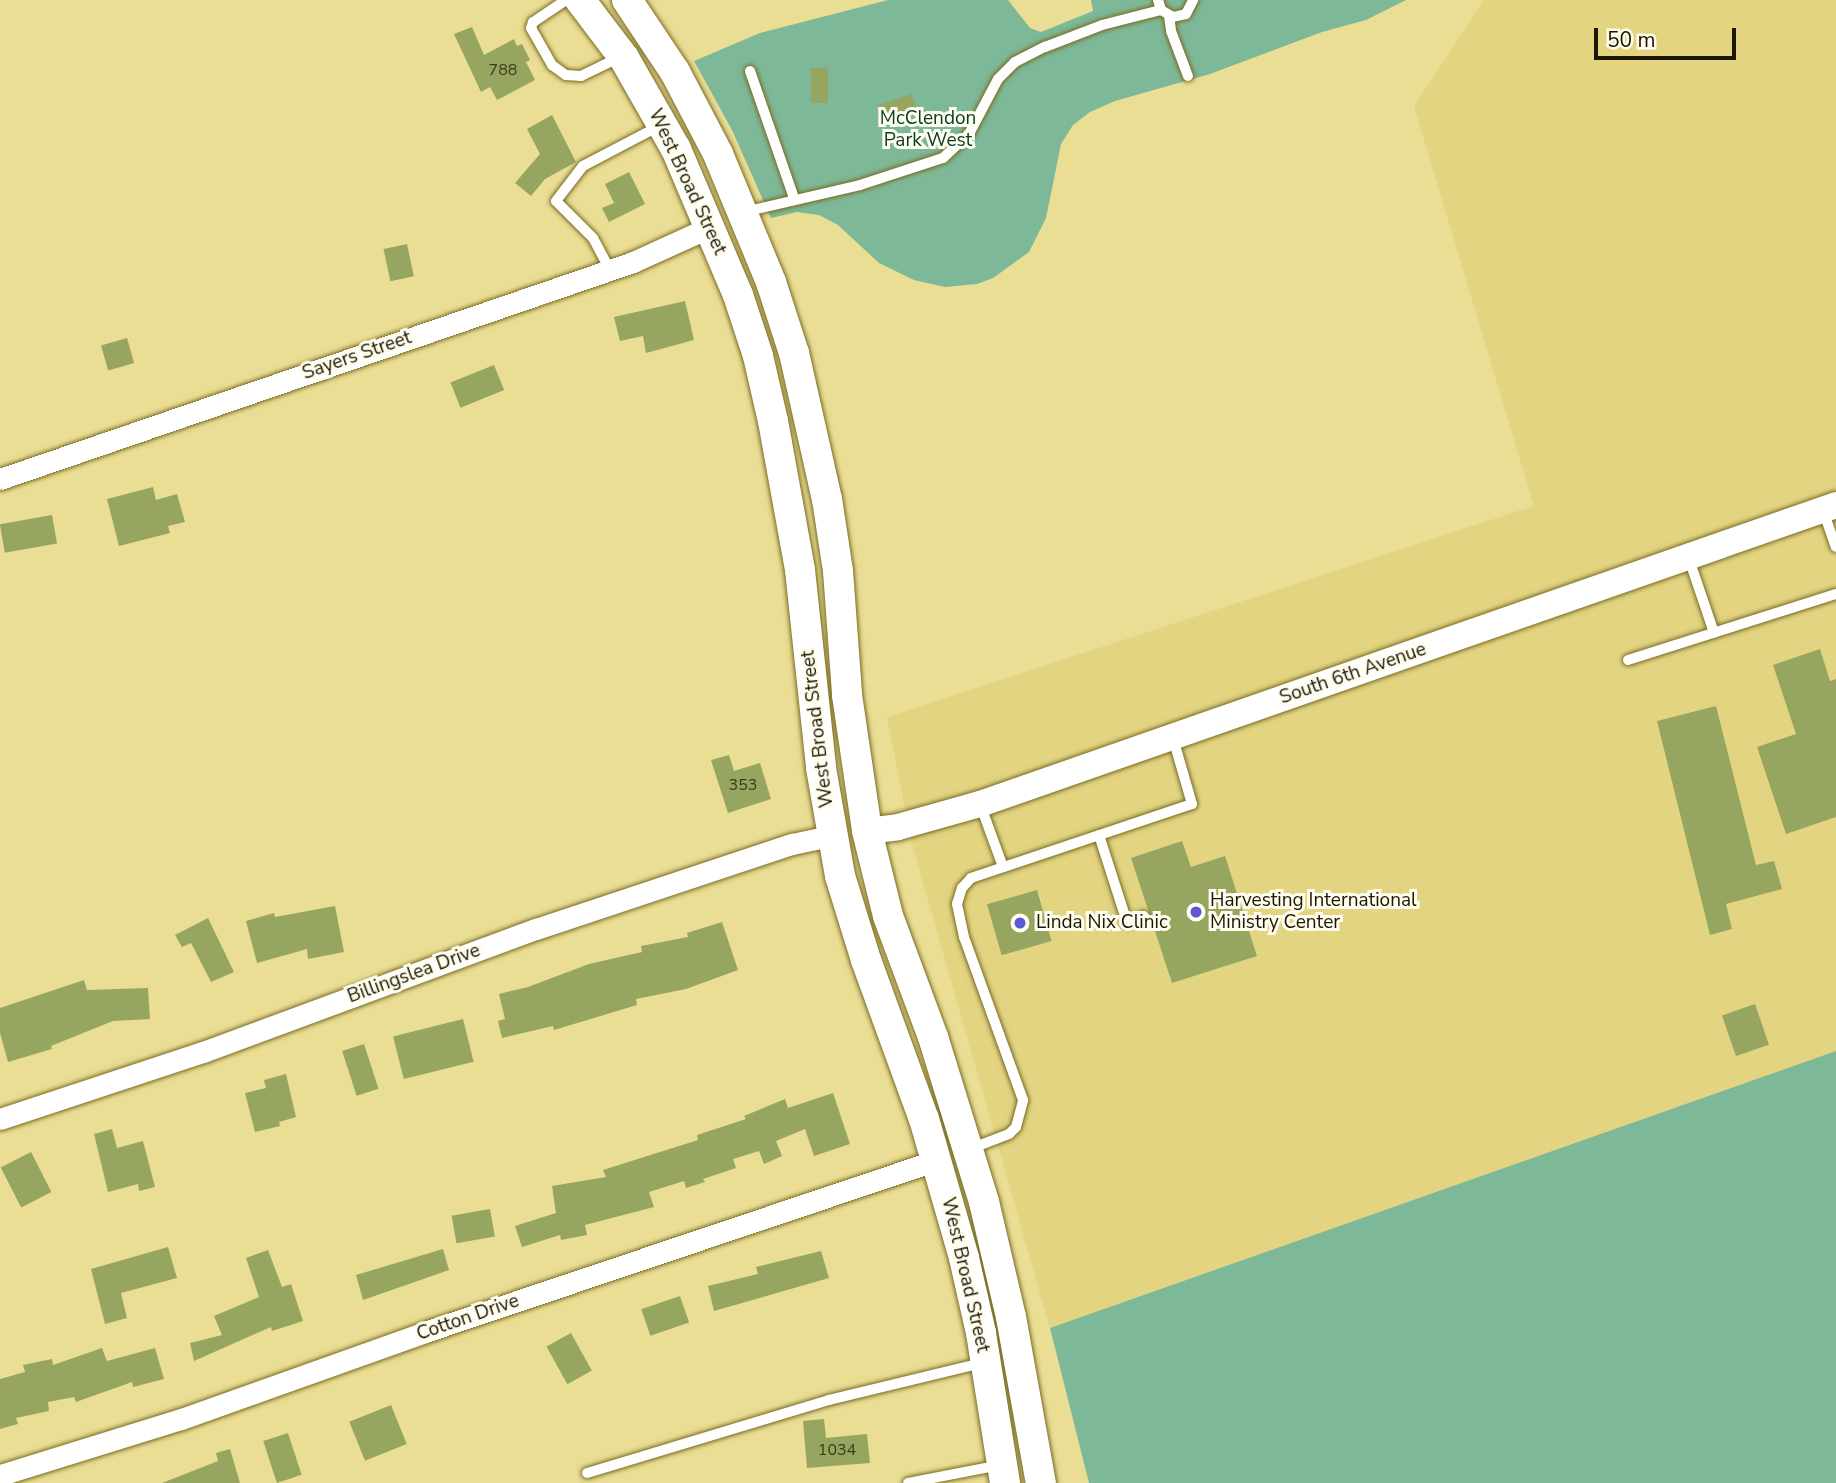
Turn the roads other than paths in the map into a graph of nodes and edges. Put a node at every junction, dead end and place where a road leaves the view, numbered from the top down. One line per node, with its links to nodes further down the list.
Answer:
1 (566, 0): 6 (lane)
2 (580, 0): 6 (main road, West Broad Street)
3 (627, 0): 11 (main road, West Broad Street)
4 (1193, 0): 5 (lane)
5 (1162, 9): 8 (lane); 10 (lane)
6 (622, 56): 9 (main road, West Broad Street)
7 (750, 71): 10 (lane)
8 (1188, 76)
9 (663, 124): 12 (main road, West Broad Street); 13 (lane)
10 (793, 198): 11 (lane)
11 (743, 212): 12 (main road); 23 (main road, West Broad Street)
12 (710, 227): 13 (street, Sayers Street); 25 (main road, West Broad Street)
13 (610, 270): 14 (street, Sayers Street)
14 (0, 479)
15 (1829, 507): 16 (lane); 17 (street, South 6th Avenue)
16 (1836, 547)
17 (1688, 556): 19 (lane); 21 (street, South 6th Avenue)
18 (1836, 594): 19 (lane)
19 (1714, 633): 20 (lane)
20 (1628, 660)
21 (1173, 738): 22 (street, South 6th Avenue); 24 (lane)
22 (980, 804): 23 (street, South 6th Avenue); 26 (lane)
23 (867, 831): 25 (main road); 29 (main road, West Broad Street)
24 (1099, 835): 26 (lane); 27 (lane)
25 (831, 836): 28 (street, Billingslea Drive); 30 (main road, West Broad Street)
26 (1003, 867): 29 (lane)
27 (1144, 916)
28 (0, 1119)
29 (970, 1149): 30 (main road); 36 (main road, West Broad Street)
30 (937, 1160): 31 (main road, West Broad Street); 34 (street, Cotton Drive)
31 (985, 1363): 32 (lane); 33 (main road, West Broad Street)
32 (587, 1473)
33 (1003, 1474): 35 (lane)
34 (0, 1475)
35 (908, 1483)
36 (1041, 1483)

